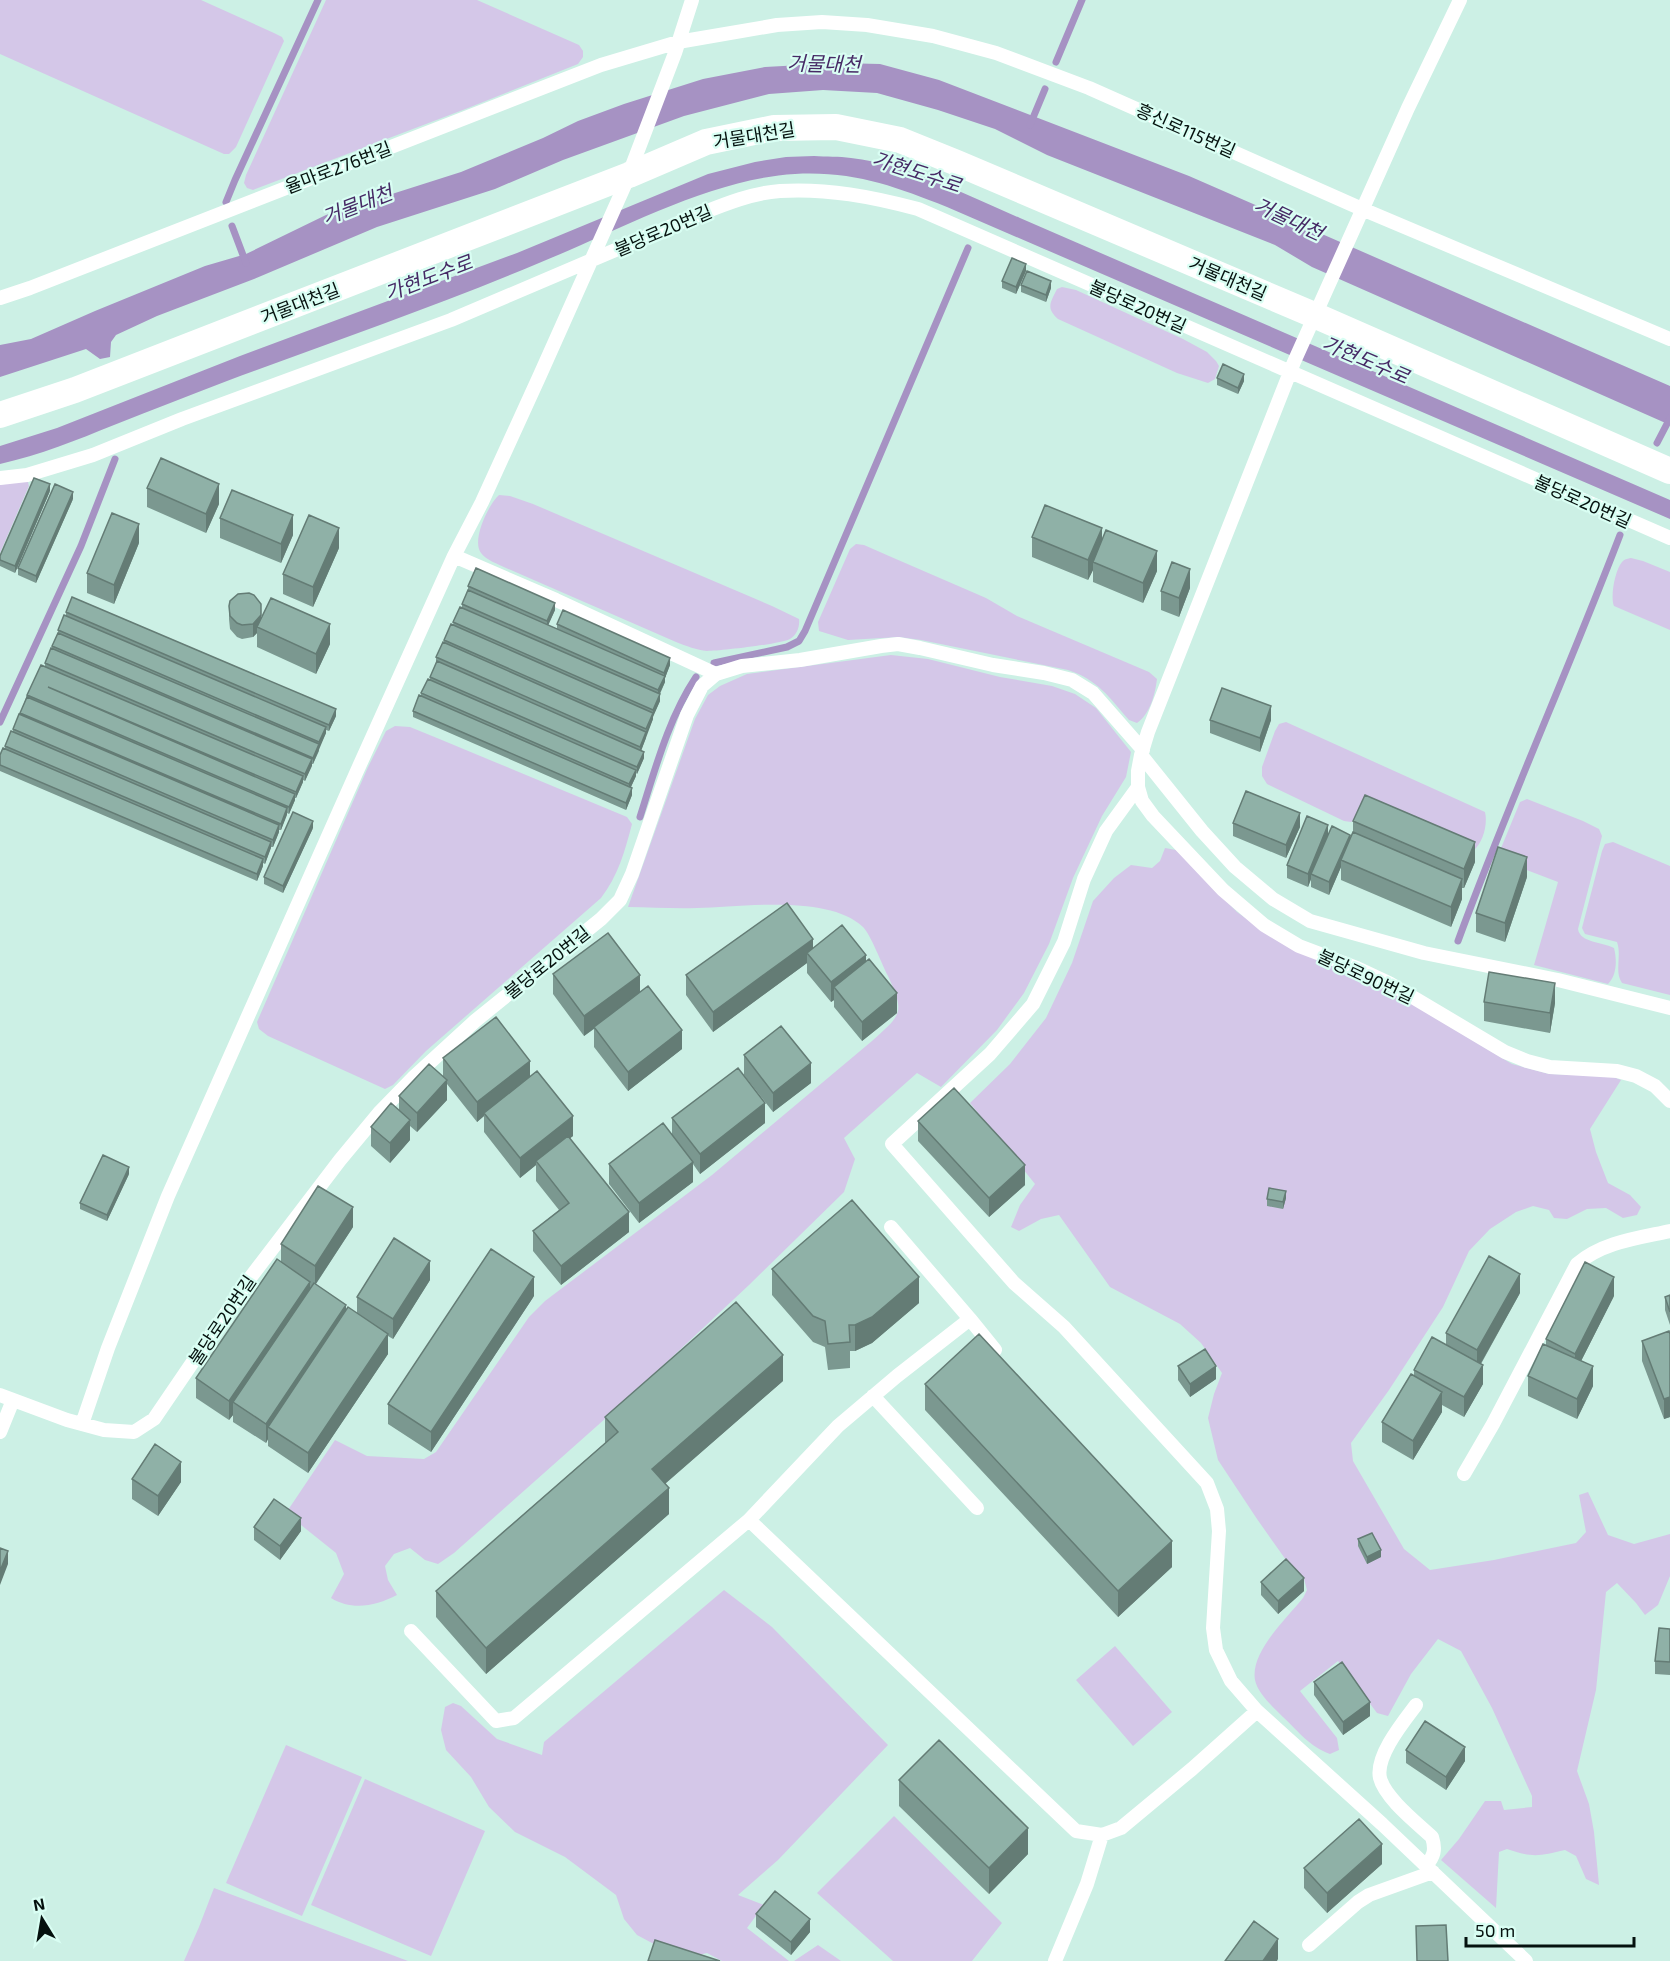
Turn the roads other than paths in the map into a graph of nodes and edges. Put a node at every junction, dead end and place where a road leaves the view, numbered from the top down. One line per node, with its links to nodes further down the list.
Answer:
1 (692, 0): 3 (lane)
2 (1460, 0): 5 (lane)
3 (676, 47): 4 (lane); 5 (lane, 흥신로115번길); 7 (lane, 율마로276번길)
4 (629, 174): 6 (lane); 8 (street, 거물대천길); 11 (street, 거물대천길)
5 (1360, 214): 8 (lane); 9 (lane, 흥신로115번길)
6 (594, 254): 10 (lane, 불당로20번길); 13 (lane); 15 (lane, 불당로20번길)
7 (0, 298)
8 (1315, 315): 10 (lane); 12 (street, 거물대천길)
9 (1670, 339)
10 (1291, 367): 14 (lane, 불당로20번길); 17 (lane)
11 (0, 416)
12 (1670, 471)
13 (0, 478)
14 (1670, 538)
15 (454, 556): 16 (lane); 28 (lane, 불당로20번길)
16 (716, 674): 17 (lane); 28 (lane, 불당로20번길)
17 (1142, 752): 18 (lane); 19 (lane)
18 (1138, 787): 20 (lane, 불당로90번길); 35 (lane)
19 (1670, 1008)
20 (1670, 1101)
21 (891, 1227): 23 (lane)
22 (1670, 1231): 30 (lane)
23 (970, 1319): 24 (lane); 26 (lane)
24 (995, 1350)
25 (0, 1395): 27 (lane)
26 (873, 1396): 31 (lane); 32 (lane)
27 (14, 1400): 28 (lane); 29 (lane)
28 (82, 1424)
29 (0, 1432)
30 (1464, 1474)
31 (977, 1508)
32 (749, 1520): 33 (lane); 36 (lane)
33 (411, 1631)
34 (1416, 1705): 37 (lane)
35 (1257, 1711): 36 (lane); 37 (lane)
36 (1102, 1835): 39 (lane)
37 (1433, 1872): 38 (lane); 40 (lane)
38 (1309, 1946)
39 (1055, 1961)
40 (1526, 1961)

